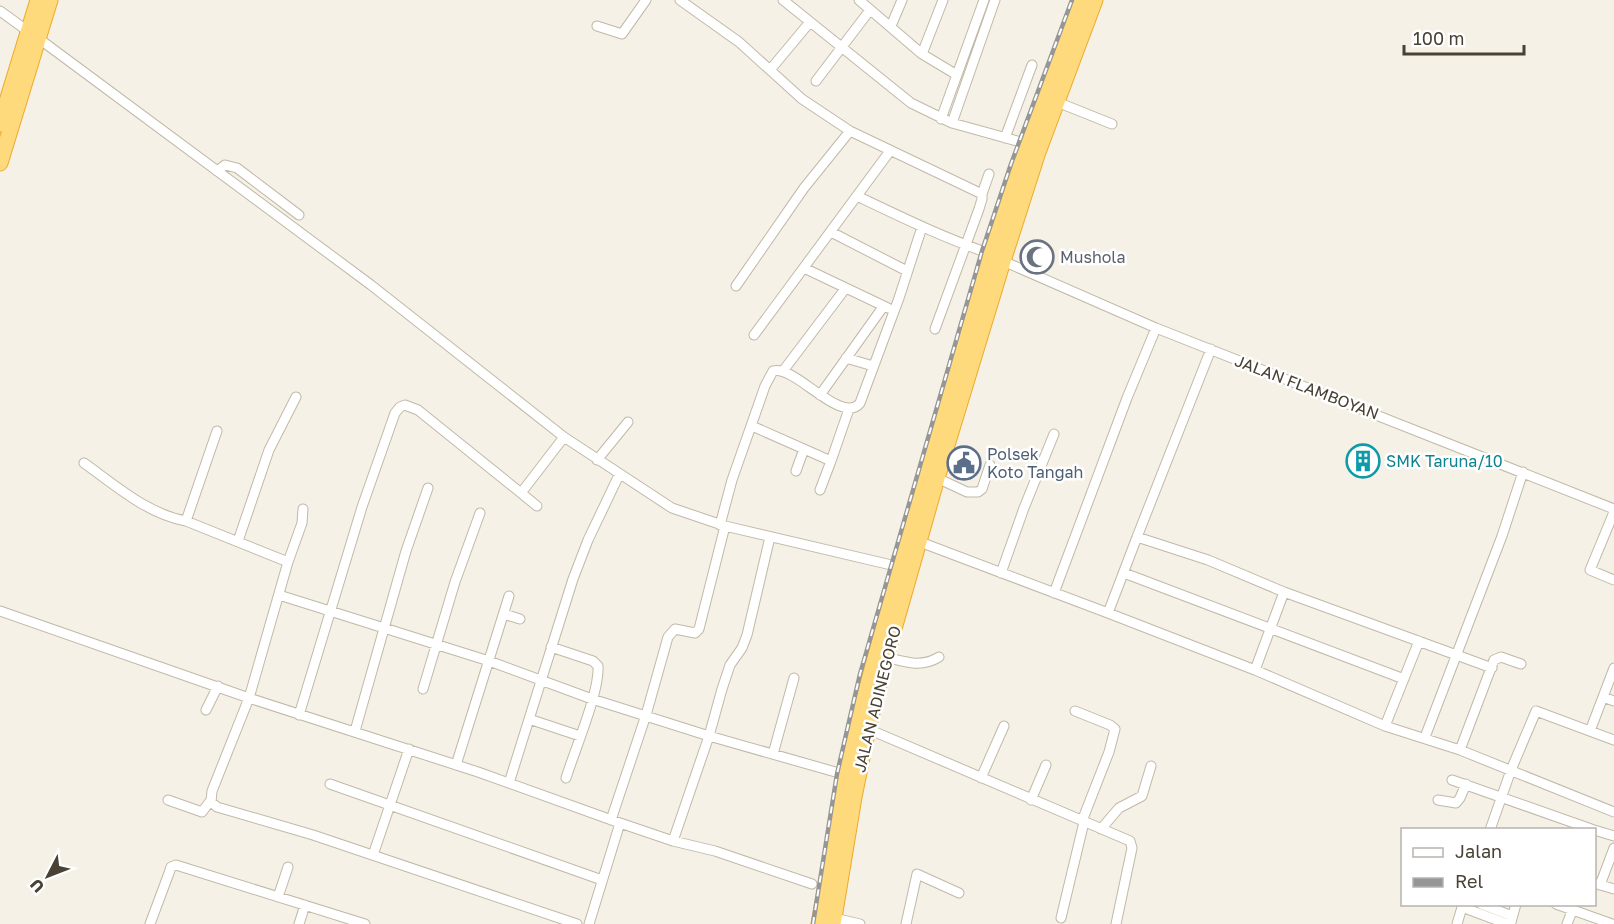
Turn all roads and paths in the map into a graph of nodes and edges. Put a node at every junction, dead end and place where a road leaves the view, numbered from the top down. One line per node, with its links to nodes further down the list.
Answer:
1 (38, 0): 17 (highway)
2 (50, 0): 17 (highway)
3 (646, 0): 15 (street)
4 (680, 0): 21 (street)
5 (783, 0): 14 (street)
6 (902, 0): 16 (street)
7 (943, 0): 19 (street)
8 (984, 0): 22 (street)
9 (995, 0): 26 (street)
10 (1080, 0): 31 (highway)
11 (1095, 0): 24 (highway)
12 (864, 3): 16 (street); 18 (street)
13 (0, 11): 17 (street)
14 (810, 22): 18 (street); 21 (street)
15 (597, 26)
16 (891, 26): 19 (street)
17 (33, 35): 27 (highway); 33 (highway); 34 (street)
18 (842, 48): 23 (street); 25 (street)
19 (922, 54): 22 (street)
20 (1032, 65): 30 (street)
21 (770, 70): 29 (street)
22 (957, 75): 25 (street)
23 (816, 81)
24 (1057, 102): 28 (street); 42 (highway)
25 (941, 119): 26 (street)
26 (952, 123): 30 (street)
27 (0, 124)
28 (1112, 124)
29 (850, 131): 32 (street); 45 (street)
30 (1005, 138): 31 (street)
31 (1028, 144): 42 (highway)
32 (890, 151): 36 (street); 37 (street)
33 (0, 163)
34 (217, 171): 38 (street); 63 (street)
35 (990, 174): 36 (street)
36 (982, 194): 41 (street)
37 (857, 196): 39 (street, JALAN FLAMBOYAN); 40 (street)
38 (299, 215)
39 (921, 227): 41 (street, JALAN FLAMBOYAN); 44 (street)
40 (831, 232): 43 (street); 44 (street)
41 (965, 245): 42 (street, JALAN FLAMBOYAN); 50 (street)
42 (997, 257): 49 (street, JALAN FLAMBOYAN); 72 (highway, JALAN ADINEGORO); 87 (highway)
43 (804, 268): 46 (street); 51 (street)
44 (908, 271): 48 (street)
45 (736, 286)
46 (844, 289): 47 (street); 55 (street)
47 (884, 307): 48 (street); 53 (street)
48 (894, 310): 54 (street)
49 (1156, 328): 52 (street, JALAN FLAMBOYAN); 92 (street)
50 (935, 329)
51 (754, 335)
52 (1211, 349): 70 (street, JALAN FLAMBOYAN); 83 (street)
53 (846, 358): 54 (street); 56 (street)
54 (873, 366): 58 (street)
55 (783, 371): 56 (street); 60 (street)
56 (820, 395): 58 (street)
57 (296, 398): 84 (street)
58 (849, 409): 66 (street)
59 (628, 422): 65 (street)
60 (752, 426): 64 (street); 81 (street)
61 (217, 431): 80 (street)
62 (1054, 434): 88 (street)
63 (564, 437): 65 (street); 75 (street)
64 (804, 449): 66 (street); 69 (street)
65 (597, 460): 71 (street)
66 (831, 460): 74 (street)
67 (84, 462): 80 (street)
68 (990, 465): 72 (street)
69 (796, 471)
70 (1523, 472): 78 (street, JALAN FLAMBOYAN); 105 (street)
71 (619, 475): 81 (street); 104 (street)
72 (937, 478): 85 (highway, JALAN ADINEGORO)
73 (428, 488): 100 (street)
74 (820, 490)
75 (520, 493): 76 (street); 96 (street)
76 (537, 506)
77 (303, 509): 86 (street)
78 (1614, 511): 90 (street)
79 (480, 513): 103 (street)
80 (186, 520): 84 (street)
81 (722, 526): 82 (street); 125 (street)
82 (770, 537): 87 (street); 133 (street)
83 (1137, 537): 89 (street); 91 (street)
84 (238, 541): 86 (street)
85 (920, 542): 88 (street); 106 (highway, JALAN ADINEGORO)
86 (288, 562): 93 (street)
87 (900, 567): 143 (highway)
88 (1001, 573): 92 (street)
89 (1124, 573): 97 (street); 101 (street)
90 (1614, 580)
91 (1284, 592): 101 (street); 102 (street)
92 (1054, 593): 97 (street)
93 (279, 595): 96 (street); 119 (street)
94 (509, 596): 98 (street)
95 (0, 611): 116 (street)
96 (332, 611): 100 (street); 124 (street)
97 (1108, 613): 112 (street)
98 (504, 614): 99 (street); 108 (street)
99 (520, 619)
100 (384, 628): 103 (street); 130 (street)
101 (1270, 629): 112 (street); 114 (street)
102 (1419, 641): 105 (street); 114 (street)
103 (437, 645): 108 (street); 117 (street)
104 (550, 647): 115 (street); 120 (street)
105 (1456, 654): 110 (street); 134 (street)
106 (886, 657): 107 (street); 129 (highway, JALAN ADINEGORO)
107 (939, 657)
108 (489, 661): 115 (street); 139 (street)
109 (1521, 664): 110 (street)
110 (1492, 668): 137 (street)
111 (1614, 668): 118 (street)
112 (1255, 670): 128 (street)
113 (794, 678): 138 (street)
114 (1404, 679): 128 (street)
115 (540, 680): 120 (street); 126 (street)
116 (218, 686): 119 (street); 122 (street)
117 (423, 689)
118 (1603, 697): 121 (street); 131 (street)
119 (249, 698): 124 (street); 152 (street)
120 (592, 699): 125 (street); 132 (street)
121 (1614, 701)
122 (206, 710)
123 (1075, 711): 158 (street)
124 (299, 715): 130 (street)
125 (646, 715): 133 (street); 157 (street)
126 (529, 718): 132 (street); 147 (street)
127 (1004, 726): 145 (street)
128 (1385, 726): 134 (street)
129 (868, 729): 145 (street); 168 (highway, JALAN ADINEGORO)
130 (356, 731): 136 (street)
131 (1590, 731): 135 (street); 142 (street)
132 (580, 736): 144 (street)
133 (709, 736): 138 (street); 164 (street)
134 (1425, 737): 137 (street)
135 (1614, 740)
136 (409, 749): 139 (street); 155 (street)
137 (1460, 750): 142 (street)
138 (773, 754): 143 (street)
139 (456, 765): 147 (street)
140 (1046, 765): 153 (street)
141 (1151, 766): 161 (street)
142 (1511, 770): 150 (street); 156 (street)
143 (846, 776): 168 (highway)
144 (566, 778)
145 (981, 778): 153 (street)
146 (1452, 780): 149 (street)
147 (509, 783): 157 (street)
148 (330, 784): 155 (street)
149 (1466, 784): 150 (street); 154 (street)
150 (1501, 798): 159 (street); 160 (street)
151 (168, 800): 152 (street)
152 (211, 800): 166 (street)
153 (1031, 800): 158 (street)
154 (1438, 800)
155 (392, 805): 166 (street); 169 (street)
156 (1614, 812)
157 (616, 822): 164 (street); 169 (street)
158 (1083, 822): 161 (street); 181 (street)
159 (1491, 828)
160 (1588, 828)
161 (1101, 829): 192 (street)
162 (1596, 831): 163 (street)
163 (1614, 836)
164 (673, 841): 170 (street)
165 (1614, 848): 171 (street)
166 (373, 855): 188 (street)
167 (288, 867): 174 (street)
168 (834, 878): 183 (highway)
169 (602, 880): 189 (street)
170 (812, 884)
171 (1597, 884): 172 (street)
172 (1614, 889)
173 (959, 893): 191 (street)
174 (278, 897): 175 (street); 185 (street)
175 (305, 905): 186 (street); 187 (street)
176 (1462, 906): 182 (street); 193 (street)
177 (1484, 906): 182 (street)
178 (1515, 906): 182 (street)
179 (1561, 906): 180 (street)
180 (1572, 911): 184 (street); 194 (street)
181 (1061, 918)
182 (1510, 921)
183 (829, 922): 190 (street)
184 (1607, 923)
185 (150, 924)
186 (299, 924)
187 (365, 924)
188 (577, 924)
189 (589, 924)
190 (861, 924)
191 (906, 924)
192 (1116, 924)
193 (1457, 924)
194 (1568, 924)

